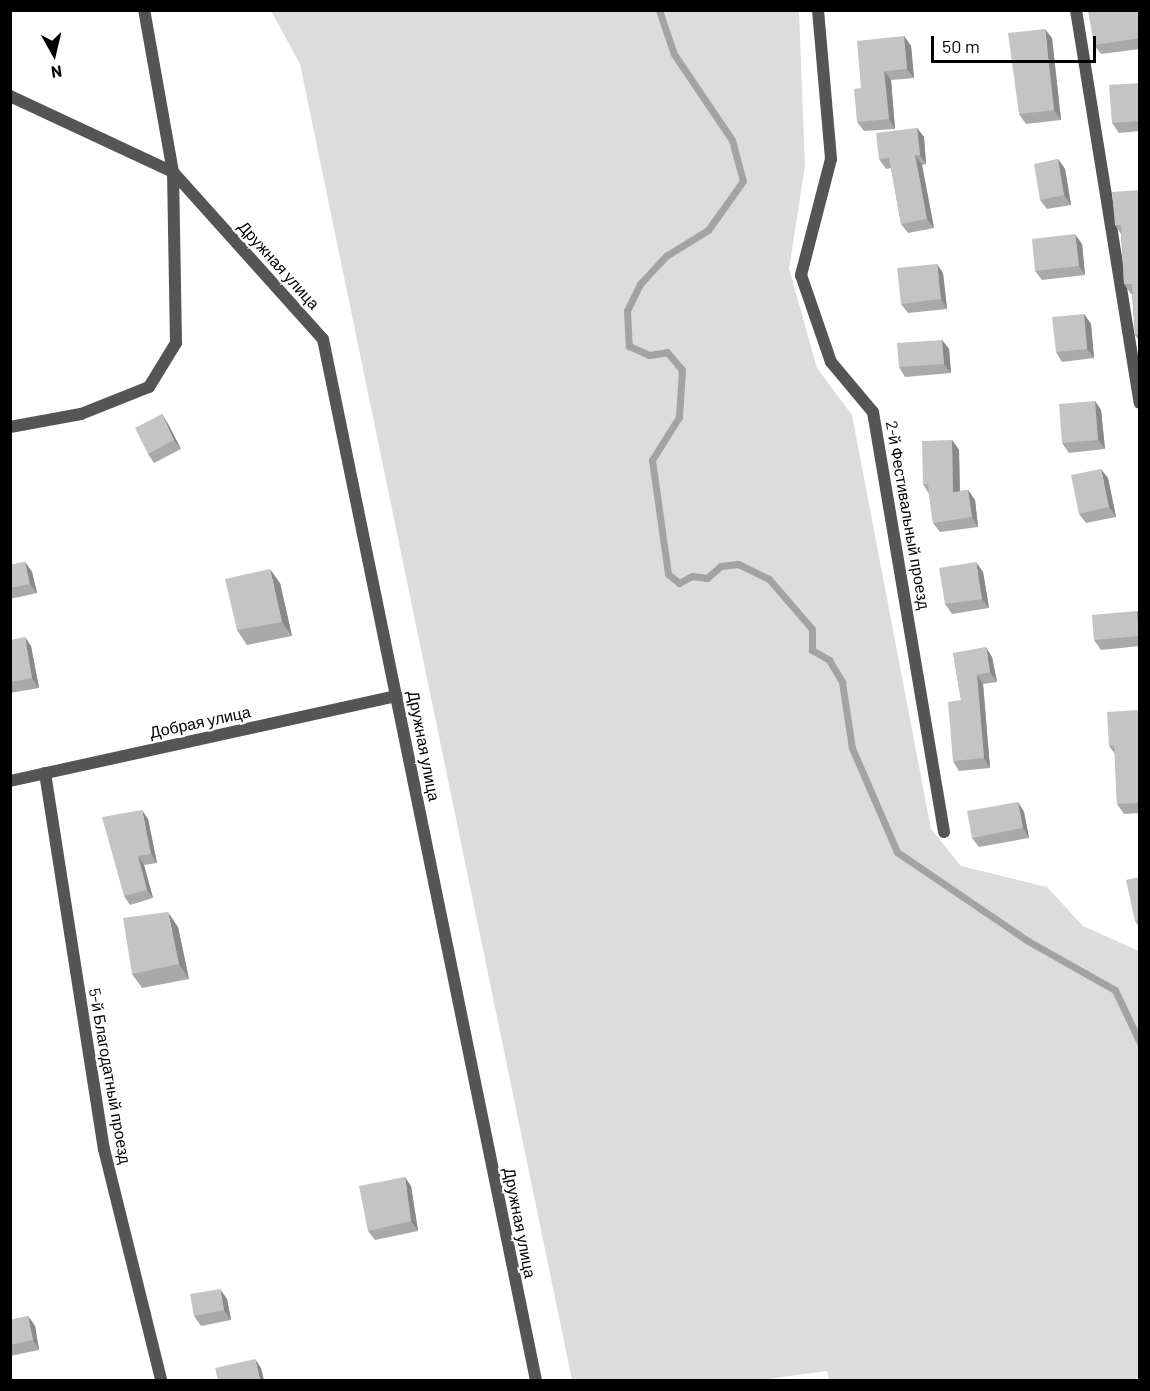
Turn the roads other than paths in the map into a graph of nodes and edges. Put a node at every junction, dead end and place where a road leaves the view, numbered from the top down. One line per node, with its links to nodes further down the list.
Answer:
1 (144, 10): 5 (street)
2 (818, 10): 11 (street, 2-й Фестивальный проезд)
3 (1076, 10): 6 (street)
4 (10, 96): 5 (street)
5 (173, 172): 7 (street); 8 (street, Дружная улица)
6 (1140, 403)
7 (10, 428)
8 (397, 696): 9 (street, Добрая улица); 13 (street, Дружная улица)
9 (45, 773): 10 (street, Добрая улица); 12 (street, 5-й Благодатный проезд)
10 (10, 781)
11 (944, 832)
12 (161, 1380)
13 (536, 1380)

